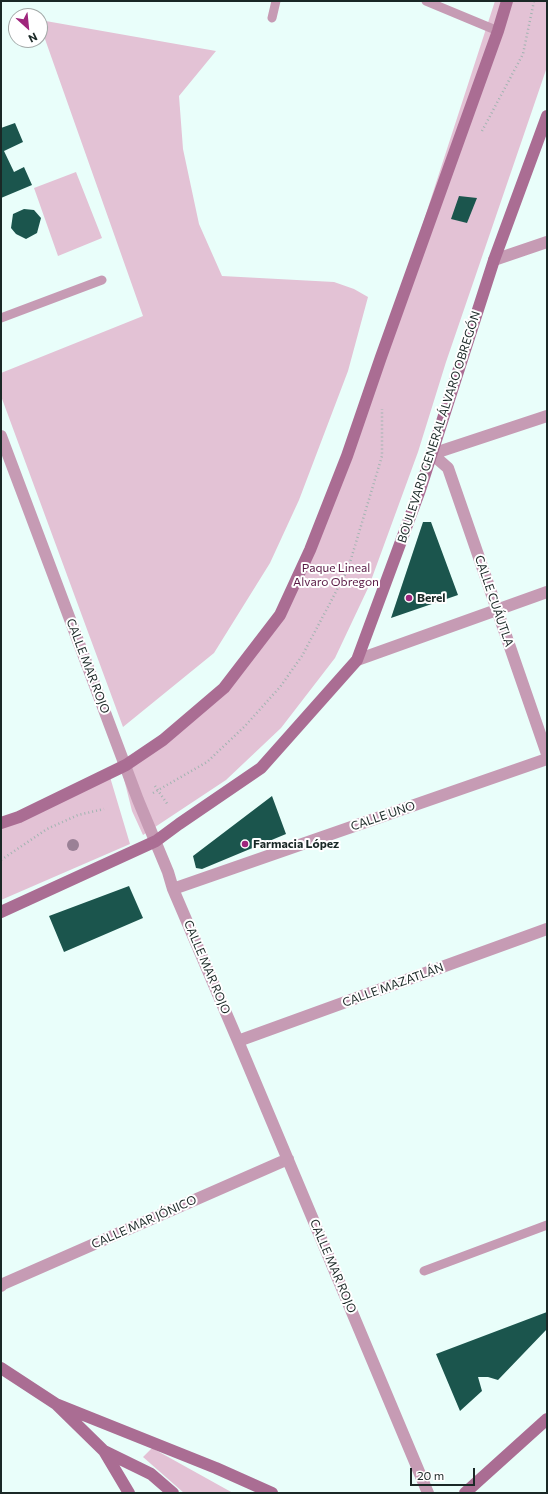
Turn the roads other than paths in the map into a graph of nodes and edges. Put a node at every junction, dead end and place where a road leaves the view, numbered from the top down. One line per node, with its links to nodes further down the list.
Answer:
1 (276, 1): 4 (lane)
2 (426, 1): 5 (lane)
3 (507, 1): 5 (main road)
4 (272, 18)
5 (498, 31): 20 (main road)
6 (547, 116): 8 (main road, BOULEVARD GENERAL ÁLVARO OBREGÓN)
7 (547, 242): 8 (street)
8 (494, 260): 14 (main road, BOULEVARD GENERAL ÁLVARO OBREGÓN)
9 (102, 280): 10 (lane)
10 (1, 318)
11 (547, 416): 14 (street)
12 (1, 436): 13 (street, CALLE MAR ROJO)
13 (4, 454): 20 (street, CALLE MAR ROJO)
14 (432, 454): 16 (street, CALLE CUÁUTLA); 17 (main road, BOULEVARD GENERAL ÁLVARO OBREGÓN)
15 (547, 592): 16 (street)
16 (496, 609): 17 (street); 18 (street, CALLE CUÁUTLA)
17 (357, 660): 22 (main road, BOULEVARD GENERAL ÁLVARO OBREGÓN)
18 (547, 754)
19 (547, 759): 23 (street, CALLE UNO)
20 (126, 765): 21 (main road); 22 (street, CALLE MAR ROJO)
21 (1, 823)
22 (156, 841): 23 (street, CALLE MAR ROJO); 24 (main road, BOULEVARD GENERAL ÁLVARO OBREGÓN)
23 (173, 888): 26 (street, CALLE MAR ROJO)
24 (1, 912)
25 (547, 929): 26 (street, CALLE MAZATLÁN)
26 (238, 1041): 27 (street, CALLE MAR ROJO)
27 (288, 1159): 30 (street, CALLE MAR JÓNICO); 38 (street, CALLE MAR ROJO)
28 (547, 1225): 29 (lane)
29 (424, 1271)
30 (1, 1286)
31 (1, 1368): 32 (main road)
32 (56, 1404): 34 (main road); 37 (main road)
33 (547, 1419): 39 (main road)
34 (104, 1451): 35 (main road); 36 (main road)
35 (129, 1493)
36 (173, 1493)
37 (272, 1493)
38 (428, 1493)
39 (465, 1493)

